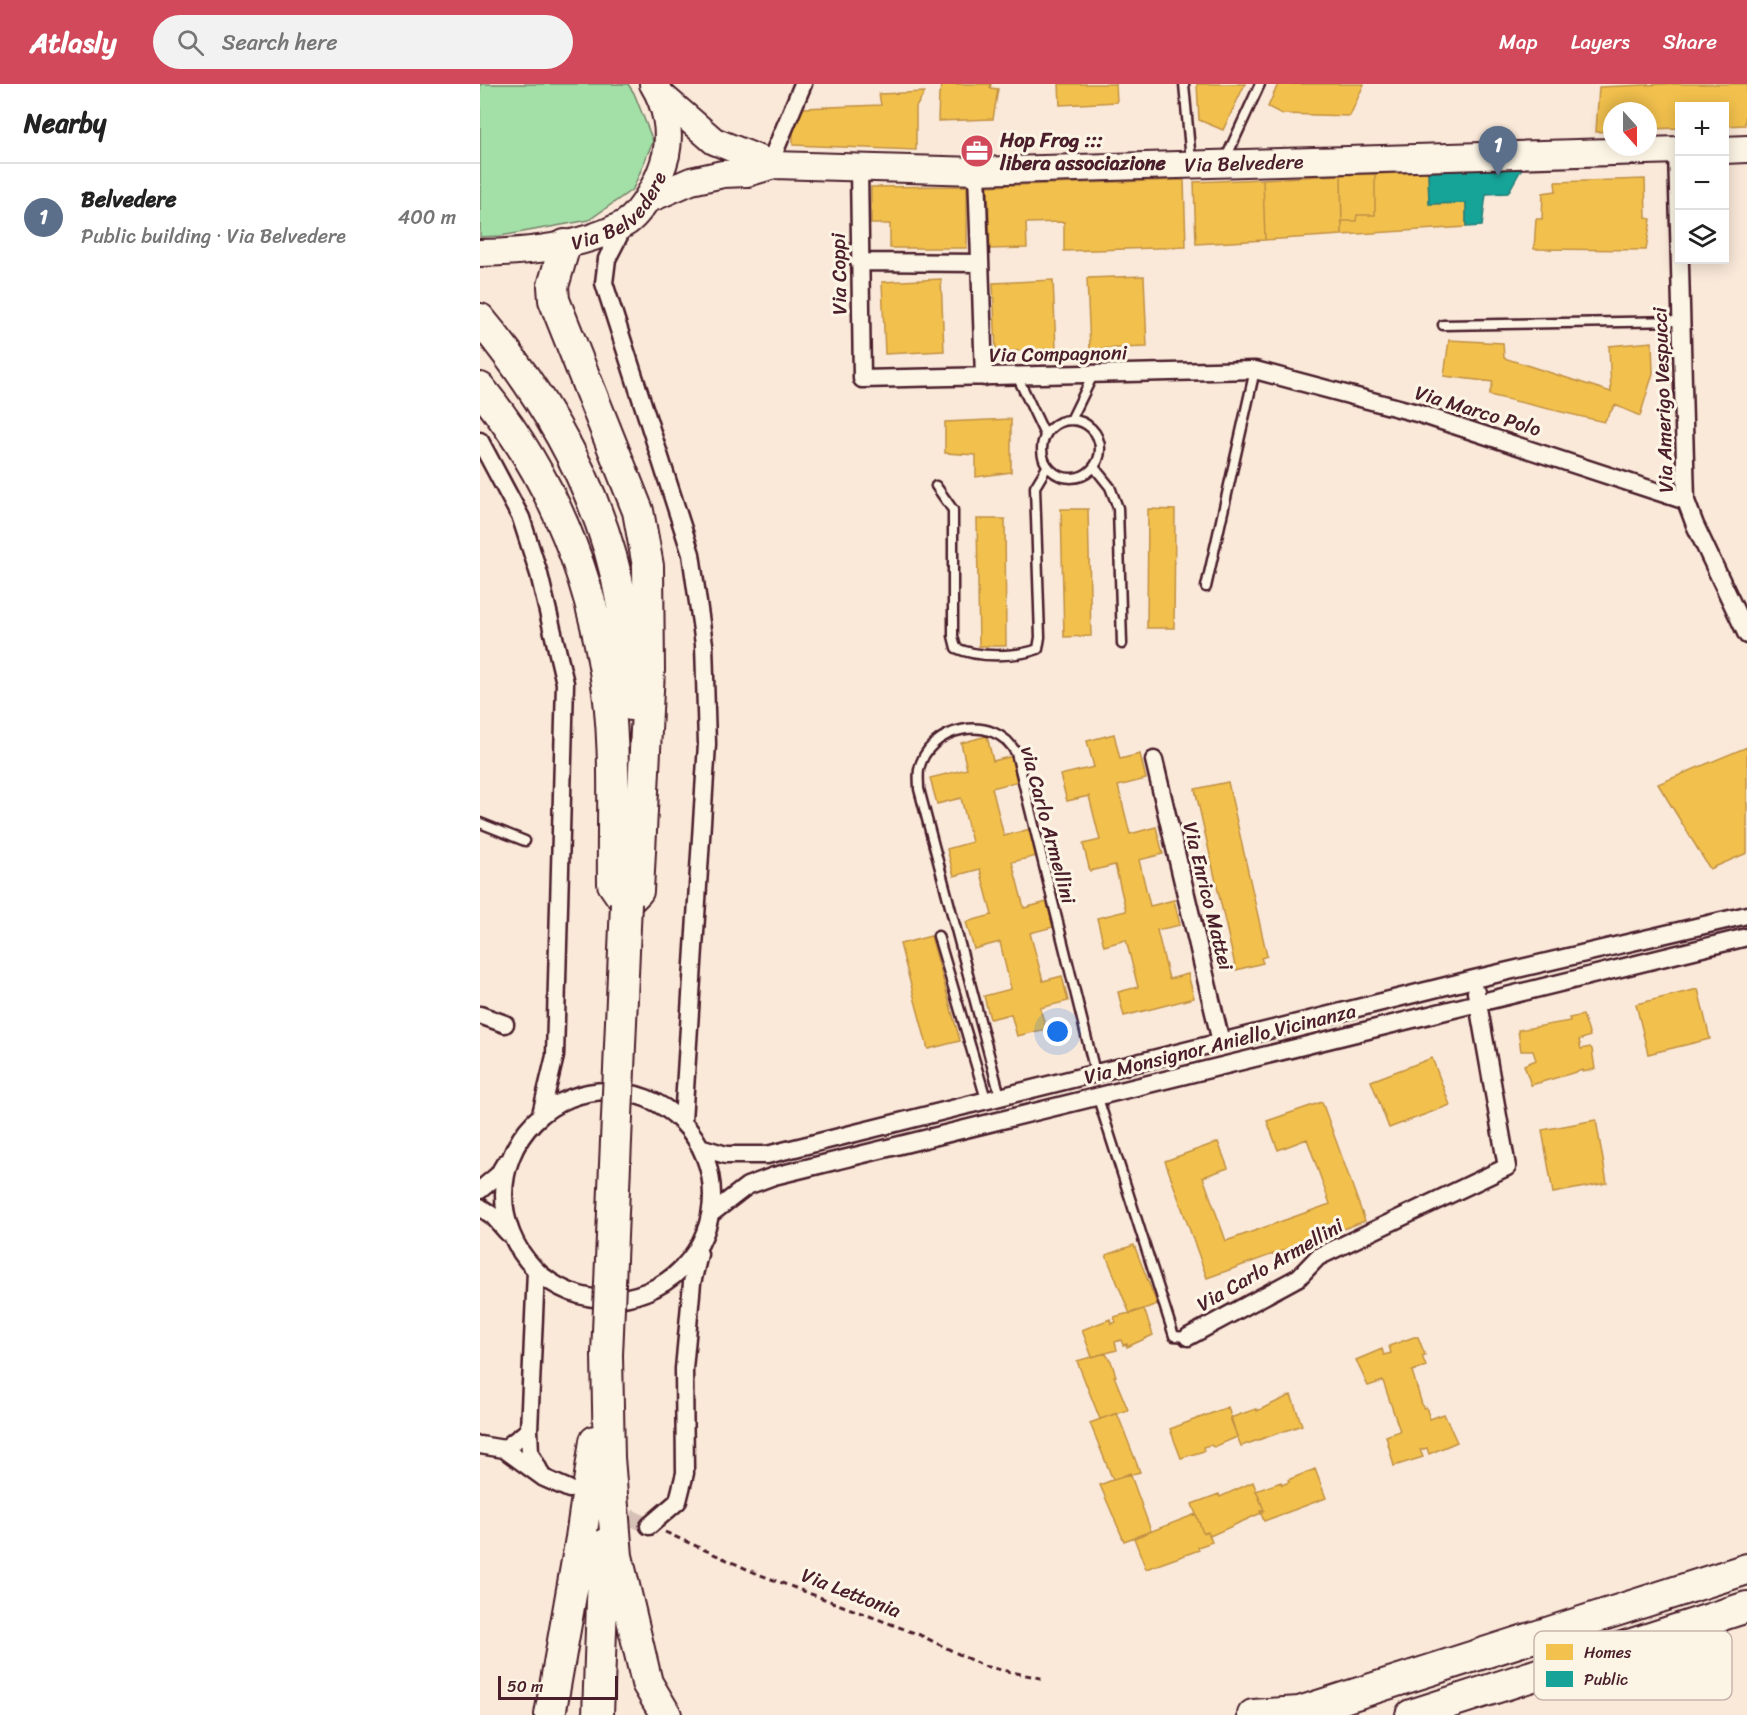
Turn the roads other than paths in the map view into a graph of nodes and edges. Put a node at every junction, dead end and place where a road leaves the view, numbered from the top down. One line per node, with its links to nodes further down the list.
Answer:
1 (803, 84): 11 (street)
2 (1184, 84): 10 (lane)
3 (1260, 84): 9 (lane)
4 (657, 89): 11 (main road); 14 (main road, Via Belvedere)
5 (1747, 149): 7 (main road)
6 (1675, 150): 9 (main road, Via Belvedere)
7 (1729, 150)
8 (1678, 156): 21 (street, Via Amerigo Vespucci)
9 (1224, 163): 10 (main road, Via Belvedere)
10 (1191, 164): 13 (main road, Via Belvedere)
11 (774, 165): 12 (main road, Via Belvedere); 14 (main road)
12 (859, 168): 13 (main road, Via Belvedere); 18 (street, Via Coppi)
13 (977, 171): 19 (street)
14 (647, 200): 15 (main road, Via Belvedere)
15 (625, 224): 16 (main road, Via Belvedere); 55 (street)
16 (565, 245): 17 (main road, Via Belvedere); 42 (highway)
17 (480, 254)
18 (859, 262): 19 (street); 27 (street, Via Coppi)
19 (980, 263): 26 (street)
20 (480, 319): 42 (highway)
21 (1682, 321): 22 (lane); 35 (street, Via Amerigo Vespucci)
22 (1443, 325)
23 (1255, 370): 24 (street, Via Compagnoni); 35 (street, Via Marco Polo); 36 (lane)
24 (1093, 375): 25 (street, Via Compagnoni); 29 (lane)
25 (1017, 376): 26 (street, Via Compagnoni); 30 (lane)
26 (984, 377): 27 (street, Via Compagnoni)
27 (862, 380)
28 (480, 387): 42 (highway)
29 (1071, 420): 30 (lane); 33 (lane)
30 (1045, 435): 32 (lane)
31 (482, 450): 54 (street)
32 (1047, 467): 33 (lane); 34 (lane)
33 (1094, 467): 38 (lane)
34 (936, 486)
35 (1686, 501): 37 (street, Via Amerigo Vespucci)
36 (1206, 587)
37 (1747, 635)
38 (1122, 644)
39 (1154, 760): 50 (street, Via Enrico Mattei)
40 (480, 823): 41 (lane)
41 (525, 841)
42 (626, 903): 65 (highway, bridge)
43 (1747, 915): 46 (street, Via Monsignor Aniello Vicinanza)
44 (938, 936): 53 (lane)
45 (1747, 937): 47 (street, Via Monsignor Aniello Vicinanza)
46 (1474, 979): 47 (street, Via Carlo Armellini); 50 (street, Via Monsignor Aniello Vicinanza)
47 (1478, 1002): 52 (street, Via Monsignor Aniello Vicinanza); 64 (street, Via Carlo Armellini)
48 (480, 1015): 49 (street)
49 (505, 1024)
50 (1221, 1042): 51 (street, Via Monsignor Aniello Vicinanza)
51 (1095, 1072): 53 (street, Via Monsignor Aniello Vicinanza); 53 (lane, via Carlo Armellini)
52 (1097, 1095): 60 (street, Via Monsignor Aniello Vicinanza); 64 (lane, Via Carlo Armellini)
53 (993, 1097): 56 (street, Via Monsignor Aniello Vicinanza)
54 (541, 1114): 55 (street); 57 (street)
55 (683, 1121): 56 (street)
56 (703, 1148): 60 (street)
57 (513, 1152): 58 (street); 61 (street)
58 (480, 1190)
59 (480, 1207): 61 (street)
60 (712, 1213): 62 (street)
61 (513, 1239): 63 (street)
62 (703, 1241): 63 (street); 72 (street)
63 (536, 1271): 66 (street)
64 (1188, 1337)
65 (607, 1355): 69 (highway); 81 (highway)
66 (529, 1430): 68 (street); 70 (street)
67 (480, 1445): 68 (street)
68 (504, 1449): 70 (street)
69 (609, 1458): 82 (highway); 83 (highway)
70 (544, 1478): 71 (street)
71 (569, 1489)
72 (649, 1526)
73 (1747, 1569): 75 (highway)
74 (1747, 1606): 76 (highway)
75 (1552, 1631)
76 (1670, 1631)
77 (1534, 1637): 80 (highway)
78 (1534, 1675): 79 (highway)
79 (1522, 1679): 85 (highway); 86 (highway)
80 (1295, 1713): 84 (highway)
81 (550, 1715)
82 (598, 1715)
83 (666, 1715)
84 (1253, 1715)
85 (1411, 1715)
86 (1461, 1715)

